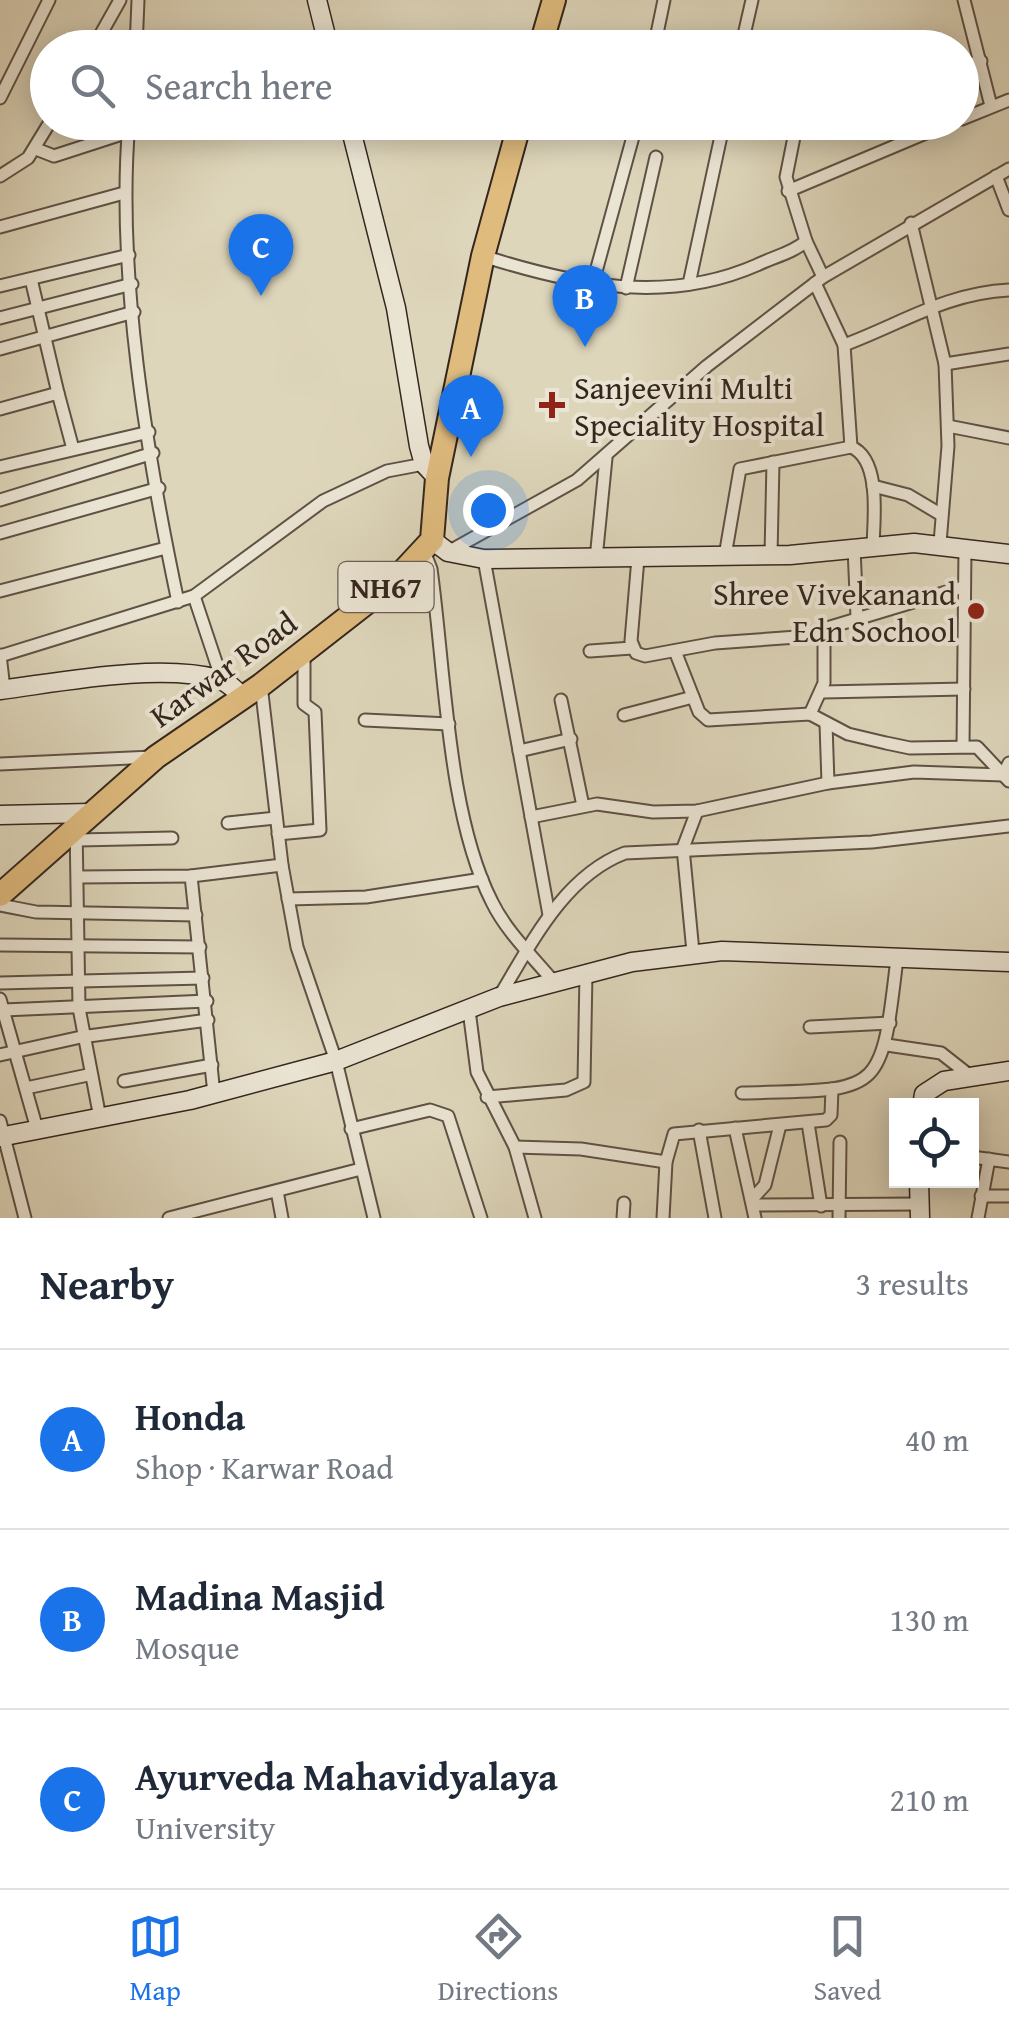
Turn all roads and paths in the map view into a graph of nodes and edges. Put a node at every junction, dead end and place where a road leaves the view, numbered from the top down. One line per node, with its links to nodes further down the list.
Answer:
1 (120, 0): 10 (street)
2 (138, 0): 11 (street)
3 (317, 0): 12 (street)
4 (554, 0): 13 (highway)
5 (664, 0): 14 (street)
6 (752, 0): 15 (street)
7 (964, 0): 16 (street)
8 (44, 2): 9 (street)
9 (31, 30)
10 (103, 30)
11 (137, 30)
12 (325, 30)
13 (545, 30)
14 (658, 30)
15 (745, 30)
16 (972, 30)
17 (30, 33): 20 (street)
18 (979, 55): 19 (street)
19 (981, 62): 22 (street)
20 (0, 98)
21 (1009, 100): 22 (street)
22 (991, 106): 23 (street)
23 (979, 111)
24 (41, 140): 33 (street)
25 (96, 140): 33 (street)
26 (128, 140): 39 (street)
27 (354, 140): 74 (street)
28 (515, 140): 45 (highway, NH67)
29 (632, 140): 51 (street)
30 (720, 140): 49 (street)
31 (793, 140): 38 (street)
32 (909, 140): 38 (street)
33 (36, 149): 36 (street)
34 (656, 157): 52 (street)
35 (1009, 169): 37 (street)
36 (0, 176)
37 (996, 176): 40 (street); 41 (street)
38 (788, 191): 43 (street)
39 (124, 193): 42 (street); 44 (street)
40 (1009, 210)
41 (910, 223): 47 (street); 54 (street)
42 (0, 227)
43 (806, 241): 47 (street); 49 (street)
44 (130, 254): 46 (street); 48 (street)
45 (483, 256): 51 (street); 74 (highway, NH67)
46 (32, 278): 50 (street); 55 (street)
47 (819, 280): 59 (street); 71 (street)
48 (132, 284): 55 (street); 56 (street)
49 (690, 284): 52 (street)
50 (0, 286)
51 (592, 286): 52 (street)
52 (626, 288)
53 (1009, 290): 54 (street)
54 (933, 304): 59 (street); 62 (street)
55 (39, 308): 57 (street); 58 (street)
56 (134, 312): 58 (street); 66 (street)
57 (0, 318)
58 (46, 336): 60 (street); 63 (street)
59 (844, 345): 68 (street)
60 (0, 349)
61 (1009, 354): 62 (street)
62 (945, 364): 65 (street)
63 (58, 393): 64 (street); 69 (street)
64 (0, 409)
65 (948, 426): 67 (street); 78 (street)
66 (149, 432): 69 (street); 70 (street)
67 (1009, 438)
68 (850, 447): 72 (street); 75 (street)
69 (73, 449): 73 (street)
70 (152, 453): 76 (street); 77 (street)
71 (606, 458): 82 (street); 91 (street)
72 (773, 462): 87 (street); 88 (street)
73 (0, 467)
74 (430, 471): 82 (highway, NH67); 94 (street)
75 (872, 486): 78 (street); 81 (street)
76 (159, 488): 79 (street); 83 (street)
77 (0, 500)
78 (940, 514): 80 (street)
79 (0, 533)
80 (940, 543): 81 (street); 85 (street)
81 (874, 545): 84 (street)
82 (435, 547): 90 (street); 100 (highway, Karwar Road / NH67); 113 (street)
83 (166, 548): 93 (street); 95 (street)
84 (854, 548): 87 (street); 96 (street)
85 (965, 548): 86 (street); 92 (street)
86 (1009, 554)
87 (770, 555): 88 (street)
88 (725, 556): 89 (street)
89 (638, 558): 91 (street); 98 (street)
90 (484, 559): 91 (street); 117 (street)
91 (596, 559)
92 (963, 587): 96 (street); 105 (street)
93 (0, 592)
94 (194, 596): 95 (street); 103 (street)
95 (178, 602): 102 (street)
96 (857, 617): 97 (street)
97 (824, 630): 101 (street); 107 (street)
98 (632, 648): 99 (street); 101 (street)
99 (590, 651)
100 (304, 652): 106 (highway, Karwar Road / NH67); 131 (street)
101 (675, 652): 108 (street)
102 (0, 656): 104 (street)
103 (222, 680): 104 (street); 106 (street)
104 (2, 689)
105 (964, 689): 107 (street); 116 (street)
106 (252, 691): 118 (highway, Karwar Road / NH67); 127 (street)
107 (823, 692): 110 (street)
108 (693, 697): 110 (street); 111 (street)
109 (562, 700): 115 (street)
110 (810, 714): 114 (street)
111 (624, 715)
112 (366, 720): 113 (street)
113 (449, 724): 137 (street)
114 (826, 724): 116 (street); 122 (street)
115 (571, 739): 117 (street); 123 (street)
116 (963, 746): 121 (street)
117 (519, 752): 126 (street)
118 (156, 757): 120 (street); 129 (highway, Karwar Road / NH67)
119 (1009, 763): 121 (street)
120 (0, 764)
121 (1006, 778): 122 (street)
122 (828, 783): 124 (street)
123 (583, 806): 124 (street); 126 (street)
124 (697, 811): 133 (street)
125 (0, 815): 129 (street)
126 (531, 817): 143 (street)
127 (276, 818): 128 (street); 131 (street)
128 (228, 824)
129 (81, 826): 132 (street); 136 (street); 138 (highway, Karwar Road / NH67)
130 (1009, 826): 133 (street)
131 (278, 834): 134 (street)
132 (172, 838)
133 (684, 848): 143 (street); 148 (street)
134 (282, 865): 135 (street); 139 (street)
135 (191, 876): 136 (street); 142 (street)
136 (78, 877): 141 (street)
137 (482, 879): 139 (street); 147 (street)
138 (0, 895)
139 (288, 899): 168 (street)
140 (0, 905): 141 (street)
141 (77, 913): 142 (street); 146 (street)
142 (196, 914): 145 (street)
143 (549, 915): 147 (street)
144 (0, 945): 146 (street)
145 (200, 947): 146 (street); 152 (street)
146 (77, 948): 153 (street)
147 (528, 950): 154 (street); 156 (street)
148 (693, 952): 149 (street); 151 (street)
149 (897, 958): 150 (street); 162 (street)
150 (1009, 962)
151 (586, 973): 154 (street); 178 (street)
152 (203, 978): 153 (street); 157 (street)
153 (78, 980): 155 (street); 159 (street)
154 (553, 981): 156 (street)
155 (0, 983)
156 (498, 997): 160 (street)
157 (207, 1001): 159 (street); 161 (street)
158 (2, 1004): 159 (street); 166 (street)
159 (79, 1008): 164 (street)
160 (469, 1010): 168 (street); 178 (street)
161 (208, 1020): 164 (street); 169 (street)
162 (890, 1023): 163 (street); 165 (street)
163 (810, 1027)
164 (81, 1037): 166 (street); 171 (street)
165 (887, 1044): 172 (street); 175 (street)
166 (16, 1051): 167 (street); 174 (street)
167 (0, 1055)
168 (336, 1061): 177 (street); 185 (street)
169 (212, 1065): 173 (street); 177 (street)
170 (1009, 1071): 172 (street)
171 (88, 1075): 174 (street); 180 (street)
172 (969, 1075): 179 (street)
173 (124, 1082)
174 (26, 1088): 184 (street)
175 (832, 1088): 176 (street); 181 (street)
176 (742, 1092)
177 (214, 1094): 180 (street)
178 (487, 1097): 189 (street)
179 (926, 1098)
180 (100, 1118): 184 (street)
181 (808, 1123): 182 (street); 200 (street)
182 (780, 1125): 183 (street); 199 (street)
183 (734, 1128): 186 (street); 199 (street)
184 (37, 1129): 187 (street)
185 (352, 1129): 194 (street); 207 (street)
186 (700, 1130): 192 (street); 211 (street)
187 (2, 1132): 203 (street)
188 (840, 1142): 202 (street)
189 (514, 1147): 192 (street); 208 (street)
190 (979, 1158): 191 (street)
191 (989, 1159): 193 (street); 196 (street)
192 (666, 1162): 210 (street)
193 (1009, 1162)
194 (361, 1169): 195 (street); 206 (street)
195 (277, 1192): 204 (street); 205 (street)
196 (981, 1196): 197 (street); 212 (street)
197 (1009, 1196)
198 (624, 1202): 209 (street)
199 (755, 1207): 200 (street)
200 (815, 1210): 202 (street)
201 (920, 1211): 202 (street)
202 (839, 1212)
203 (25, 1218)
204 (169, 1218)
205 (282, 1218)
206 (374, 1218)
207 (481, 1218)
208 (535, 1218)
209 (623, 1218)
210 (663, 1218)
211 (715, 1218)
212 (978, 1218)

